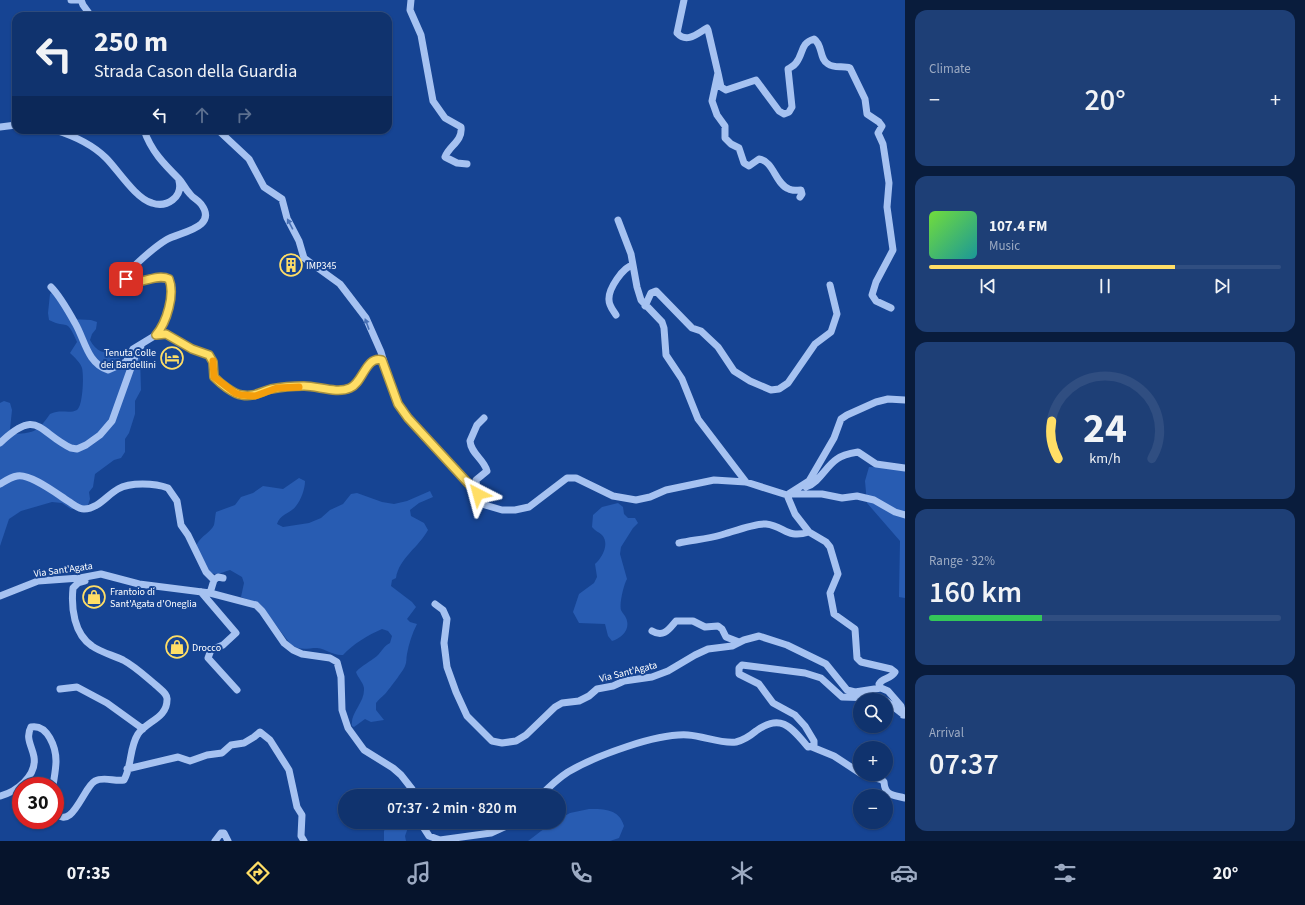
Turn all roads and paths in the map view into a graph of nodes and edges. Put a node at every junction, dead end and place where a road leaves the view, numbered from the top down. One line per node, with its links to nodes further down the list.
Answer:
1 (71, 0): 2 (street)
2 (81, 0): 5 (street)
3 (411, 0): 12 (street)
4 (684, 0): 6 (street)
5 (88, 12)
6 (718, 73): 14 (street); 20 (street)
7 (12, 126): 8 (street)
8 (0, 127)
9 (67, 134): 13 (street)
10 (146, 134): 13 (street)
11 (222, 134): 24 (street, one-way to 11)
12 (467, 164)
13 (179, 179): 22 (street)
14 (800, 197)
15 (618, 220): 16 (street)
16 (633, 265): 19 (street); 21 (street)
17 (830, 285): 19 (street)
18 (51, 287): 23 (street)
19 (645, 306): 29 (street)
20 (891, 308)
21 (616, 315)
22 (156, 335): 23 (street); 24 (street)
23 (146, 340): 27 (street)
24 (382, 360): 32 (street)
25 (905, 400): 31 (street)
26 (484, 418): 32 (street)
27 (0, 443)
28 (905, 468): 31 (street)
29 (746, 482): 32 (street); 33 (street)
30 (0, 484): 39 (street)
31 (804, 486): 33 (street)
32 (478, 494)
33 (788, 495): 34 (street); 35 (street)
34 (905, 515)
35 (809, 532): 36 (street); 46 (street)
36 (679, 543)
37 (101, 574): 40 (street, Via Sant'Agata); 42 (street, Via Sant'Agata); 52 (street)
38 (223, 578): 39 (street)
39 (214, 580): 41 (street)
40 (200, 592): 41 (street, Via Sant'Agata); 48 (street)
41 (210, 593): 59 (street, Via Sant'Agata)
42 (0, 596)
43 (435, 604): 45 (street, Via Sant'Agata)
44 (652, 631): 45 (street)
45 (739, 642): 46 (street, Via Sant'Agata)
46 (881, 688): 51 (street)
47 (60, 689): 52 (street)
48 (237, 690)
49 (853, 697): 53 (street)
50 (893, 707): 51 (street)
51 (904, 716)
52 (143, 729): 54 (street)
53 (812, 747): 55 (street); 60 (street)
54 (127, 769): 64 (street); 69 (street)
55 (853, 769)
56 (27, 777): 57 (street)
57 (54, 777)
58 (883, 781): 63 (street)
59 (412, 789)
60 (547, 789)
61 (12, 790): 62 (street)
62 (0, 796)
63 (905, 798)
64 (64, 816)
65 (424, 829): 66 (street)
66 (500, 829)
67 (215, 841): 68 (street)
68 (228, 841)
69 (304, 841)

